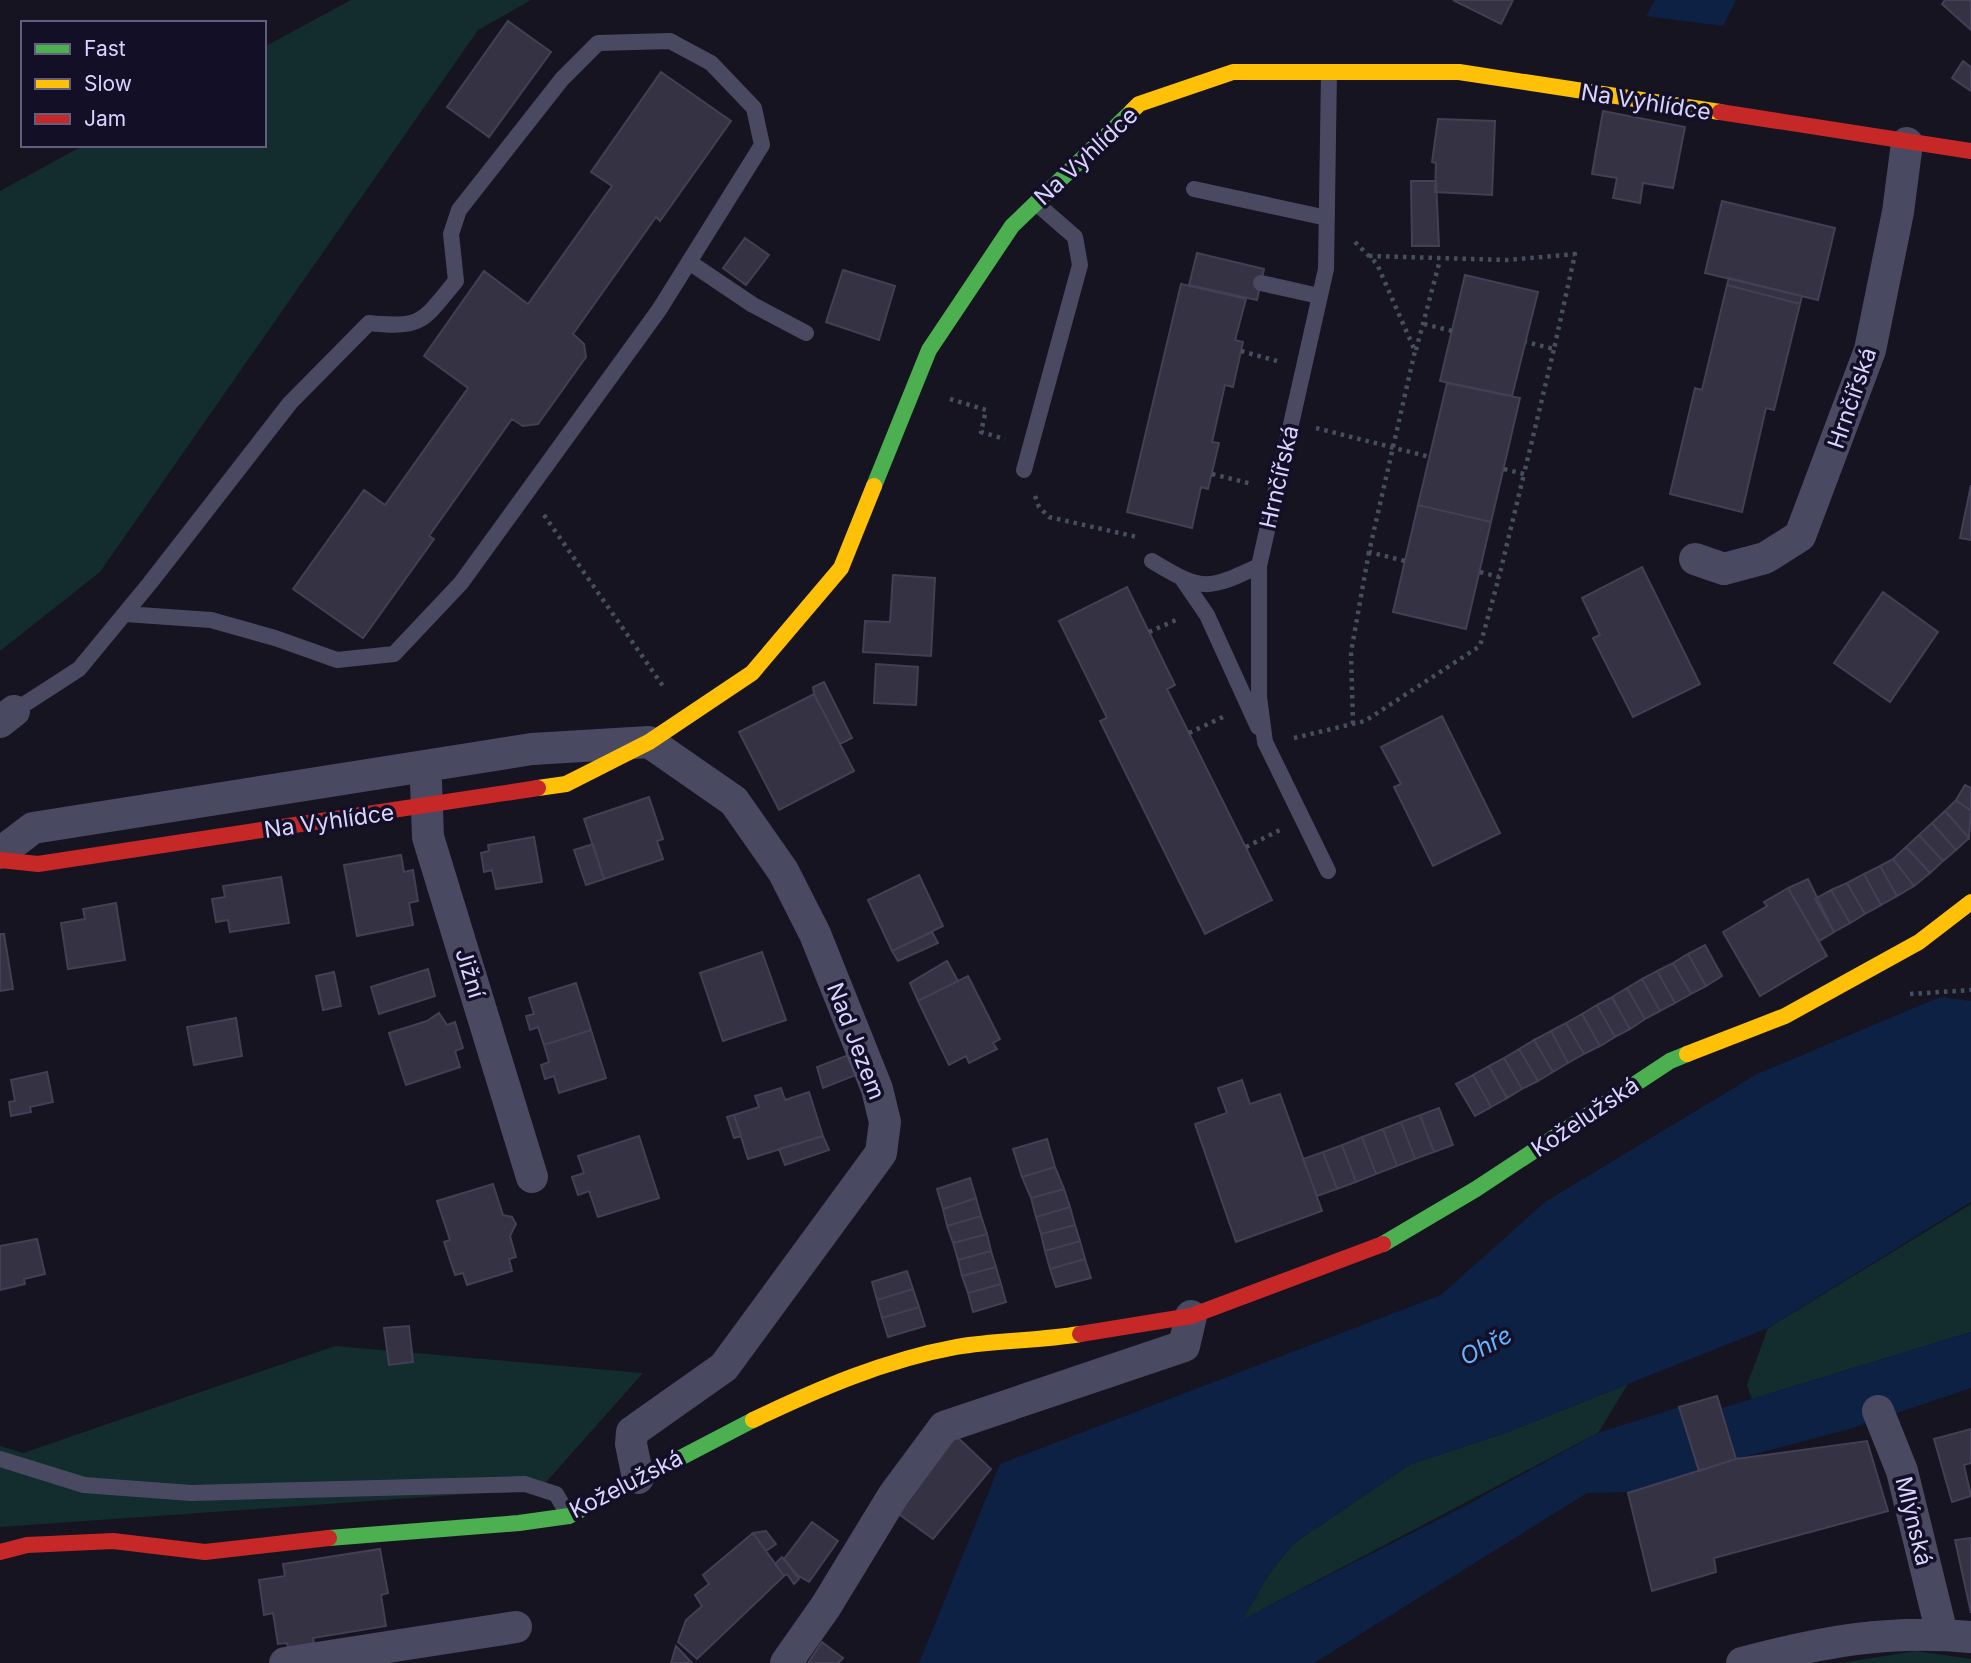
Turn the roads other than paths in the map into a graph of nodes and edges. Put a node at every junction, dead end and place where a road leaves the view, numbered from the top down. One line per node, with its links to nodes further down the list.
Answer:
1 (1329, 72): 2 (street, Na Vyhlídce); 5 (street, Na Vyhlídce); 6 (lane, Hrnčířská)
2 (1907, 143): 3 (street, Na Vyhlídce); 12 (street, Hrnčířská)
3 (1971, 151)
4 (1194, 189): 6 (lane)
5 (1036, 203): 11 (lane); 18 (street, Na Vyhlídce)
6 (1326, 218): 9 (lane, Hrnčířská)
7 (689, 262): 10 (lane); 16 (lane); 16 (lane)
8 (1261, 283): 9 (lane)
9 (1320, 296): 14 (lane, Hrnčířská)
10 (806, 333)
11 (1024, 470)
12 (1695, 559)
13 (1152, 561): 15 (lane)
14 (1259, 566): 15 (lane); 19 (lane, Hrnčířská)
15 (1184, 580): 19 (lane)
16 (125, 614): 17 (lane)
17 (7, 716)
18 (649, 742): 20 (street, Na Vyhlídce); 21 (street, Na Vyhlídce); 30 (street, Nad Jezem)
19 (1266, 744): 24 (lane, Hrnčířská)
20 (427, 767): 21 (street, Jižní); 22 (street, Na Vyhlídce)
21 (426, 807): 23 (street, Na Vyhlídce); 26 (street, Jižní)
22 (0, 853)
23 (0, 860)
24 (1328, 871)
25 (1971, 902): 27 (street, Koželužská)
26 (532, 1177)
27 (1191, 1316): 30 (street, Koželužská); 36 (street)
28 (1878, 1411): 34 (street, Mlýnská)
29 (0, 1459): 31 (lane)
30 (638, 1478): 31 (street, Koželužská)
31 (569, 1516): 32 (street, Koželužská)
32 (0, 1552)
33 (516, 1627): 35 (street)
34 (1956, 1635): 37 (street)
35 (285, 1663)
36 (786, 1663)
37 (1742, 1663)

